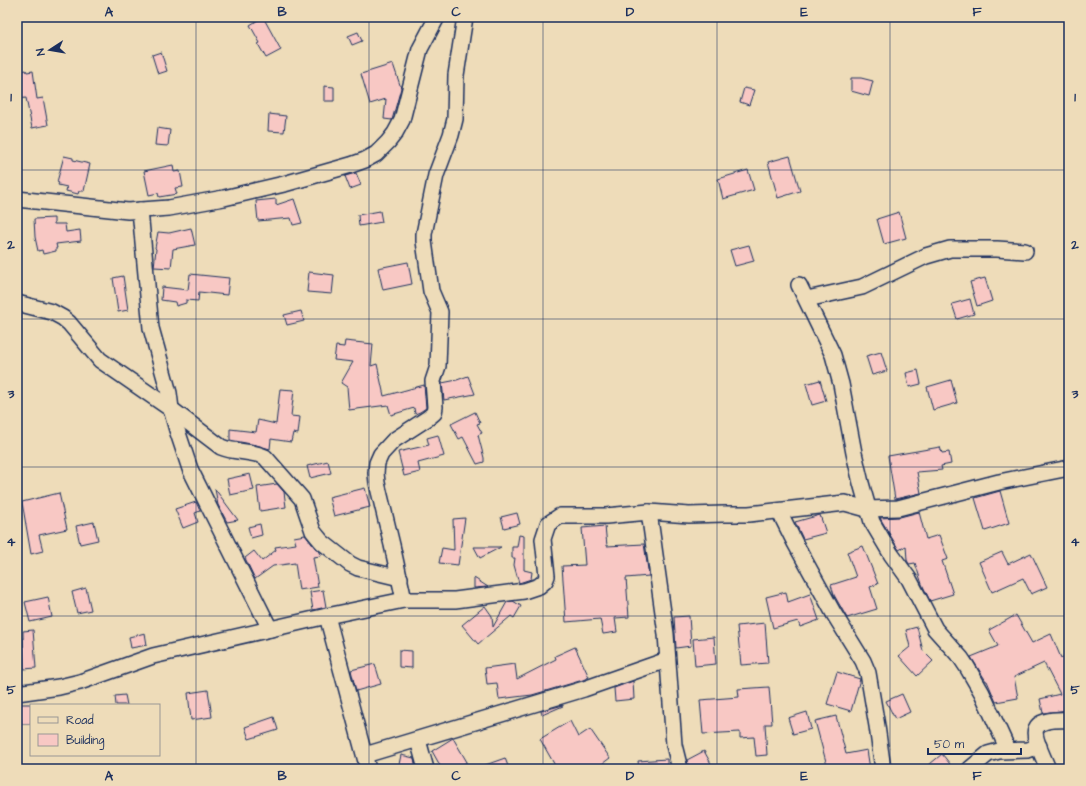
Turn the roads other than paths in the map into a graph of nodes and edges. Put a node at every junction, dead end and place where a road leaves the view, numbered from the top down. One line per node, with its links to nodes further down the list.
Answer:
1 (437, 17): 4 (street)
2 (465, 17): 14 (street)
3 (17, 199): 4 (street)
4 (140, 210): 9 (street)
5 (1025, 252): 7 (street)
6 (799, 285): 7 (street)
7 (806, 299): 11 (street)
8 (17, 303): 9 (street)
9 (171, 409): 14 (street); 17 (street)
10 (1069, 468): 11 (street)
11 (867, 509): 12 (street); 23 (street)
12 (779, 511): 13 (street); 27 (street)
13 (649, 512): 15 (street); 18 (street)
14 (400, 578): 15 (street)
15 (404, 600): 16 (street)
16 (327, 616): 17 (street); 24 (street)
17 (270, 629): 19 (street)
18 (667, 660): 21 (street); 26 (street)
19 (17, 693)
20 (1069, 720): 22 (street)
21 (418, 740): 24 (street); 25 (street)
22 (1039, 746): 23 (street); 29 (street)
23 (1008, 750): 28 (street)
24 (367, 762)
25 (426, 769)
26 (680, 769)
27 (882, 769)
28 (970, 769)
29 (1048, 769)

